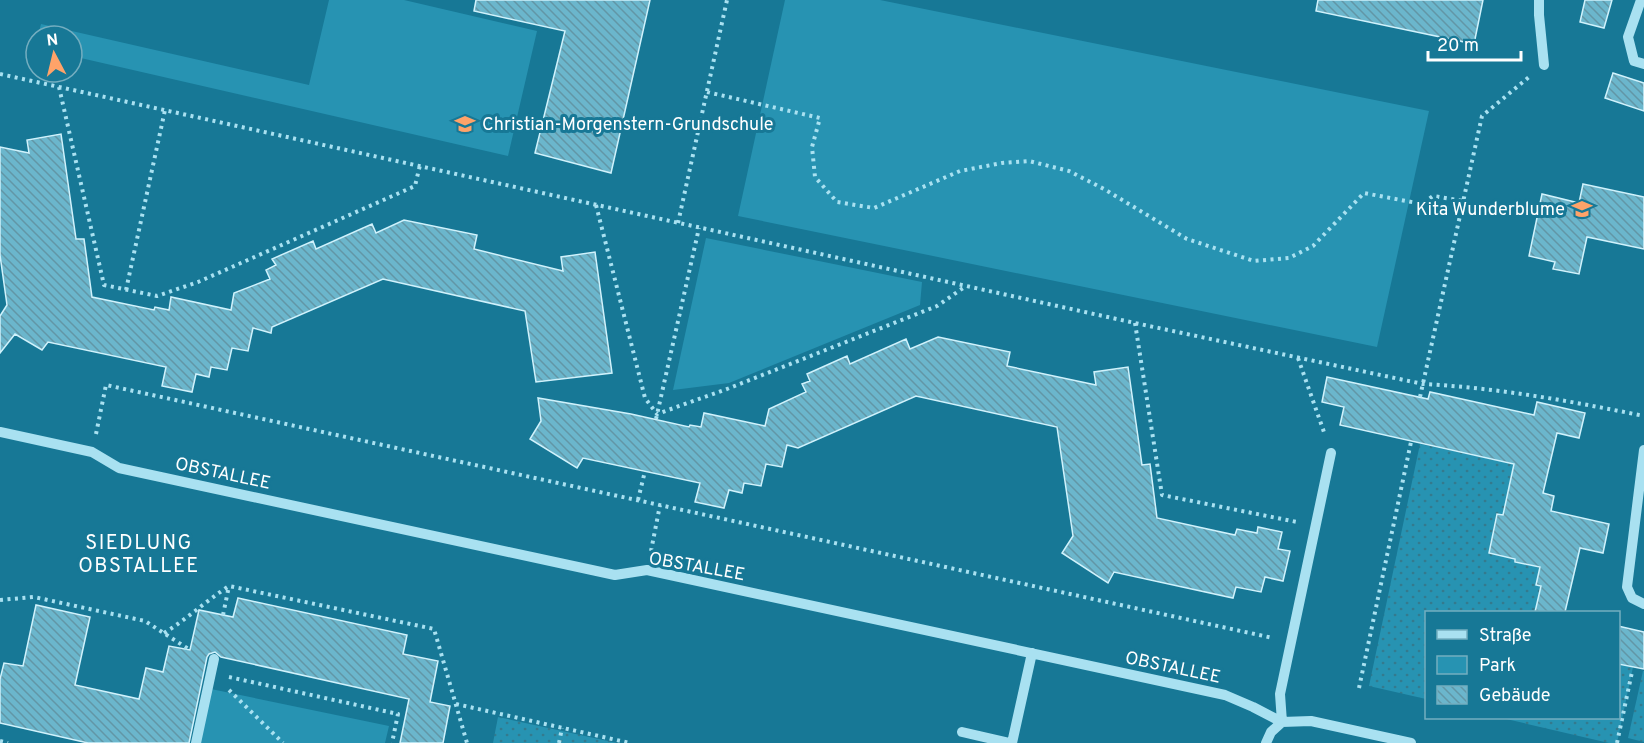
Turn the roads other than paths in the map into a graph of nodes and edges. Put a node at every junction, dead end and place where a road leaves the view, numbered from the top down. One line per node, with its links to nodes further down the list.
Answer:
1 (1539, 0): 4 (street)
2 (1641, 0): 3 (street)
3 (1644, 64)
4 (1544, 65)
5 (0, 432): 9 (street, OBSTALLEE)
6 (1644, 450): 8 (street)
7 (1331, 453): 11 (street)
8 (1644, 604)
9 (1032, 653): 11 (street, OBSTALLEE); 14 (street)
10 (214, 659): 13 (street)
11 (1282, 722): 15 (street); 16 (street)
12 (962, 732): 14 (street)
13 (196, 743)
14 (1011, 743)
15 (1266, 743)
16 (1411, 743)

